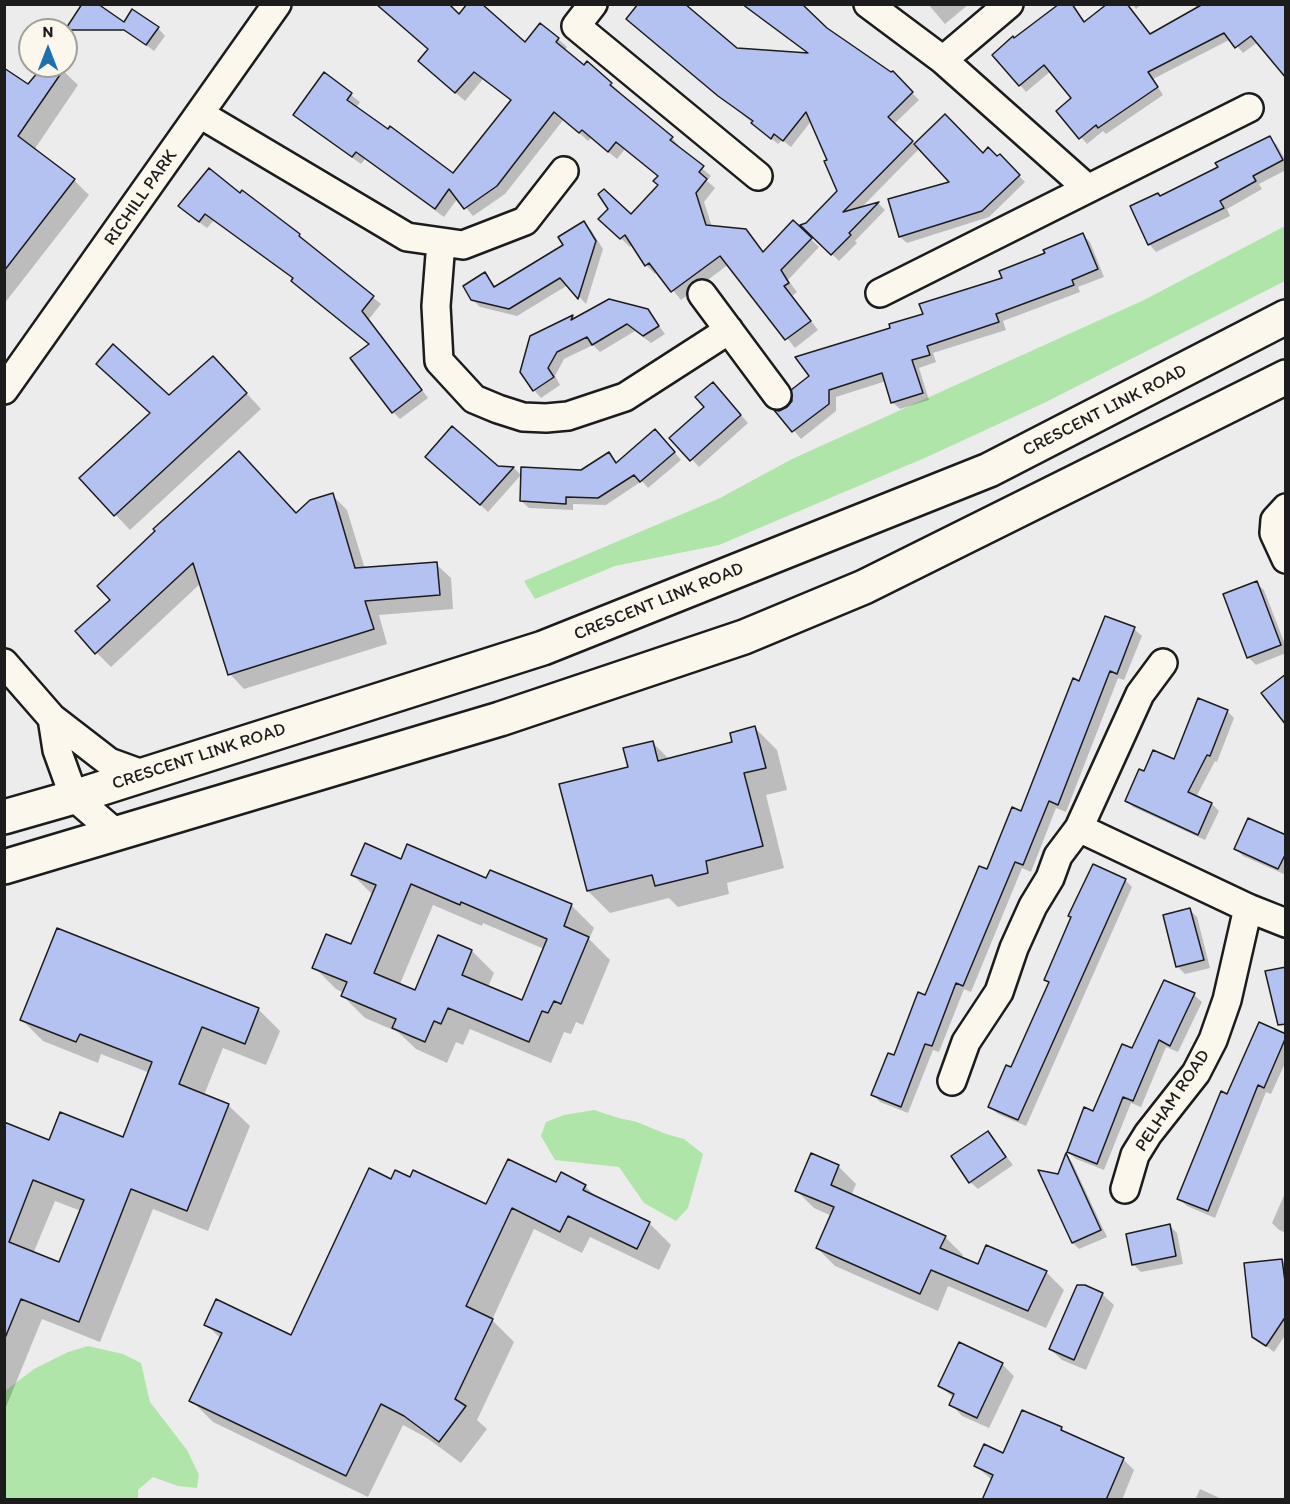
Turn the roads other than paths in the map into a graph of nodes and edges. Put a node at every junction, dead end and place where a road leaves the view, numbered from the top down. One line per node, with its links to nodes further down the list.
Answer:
1 (278, 4): 7 (street, RICHILL PARK)
2 (593, 4): 9 (street)
3 (868, 4): 5 (street)
4 (1009, 4): 5 (street)
5 (943, 60): 10 (street)
6 (1249, 108): 10 (street)
7 (200, 114): 11 (street); 17 (street, RICHILL PARK)
8 (564, 171): 11 (street)
9 (758, 176)
10 (1087, 188): 12 (street)
11 (441, 242): 15 (street)
12 (880, 293)
13 (702, 294): 15 (street)
14 (1286, 317): 24 (highway, CRESCENT LINK ROAD)
15 (729, 330): 18 (street)
16 (1286, 377): 28 (highway)
17 (4, 390)
18 (777, 395)
19 (1286, 508): 20 (street)
20 (1286, 559)
21 (4, 663): 23 (street)
22 (1163, 663): 27 (street)
23 (52, 718): 24 (street); 25 (street)
24 (142, 774): 25 (highway, CRESCENT LINK ROAD)
25 (74, 797): 26 (highway, CRESCENT LINK ROAD); 28 (street)
26 (4, 817)
27 (1079, 828): 30 (street); 32 (street)
28 (118, 834): 29 (highway)
29 (4, 867)
30 (1248, 908): 31 (street); 33 (street, PELHAM ROAD)
31 (1286, 923)
32 (952, 1081)
33 (1125, 1190)

